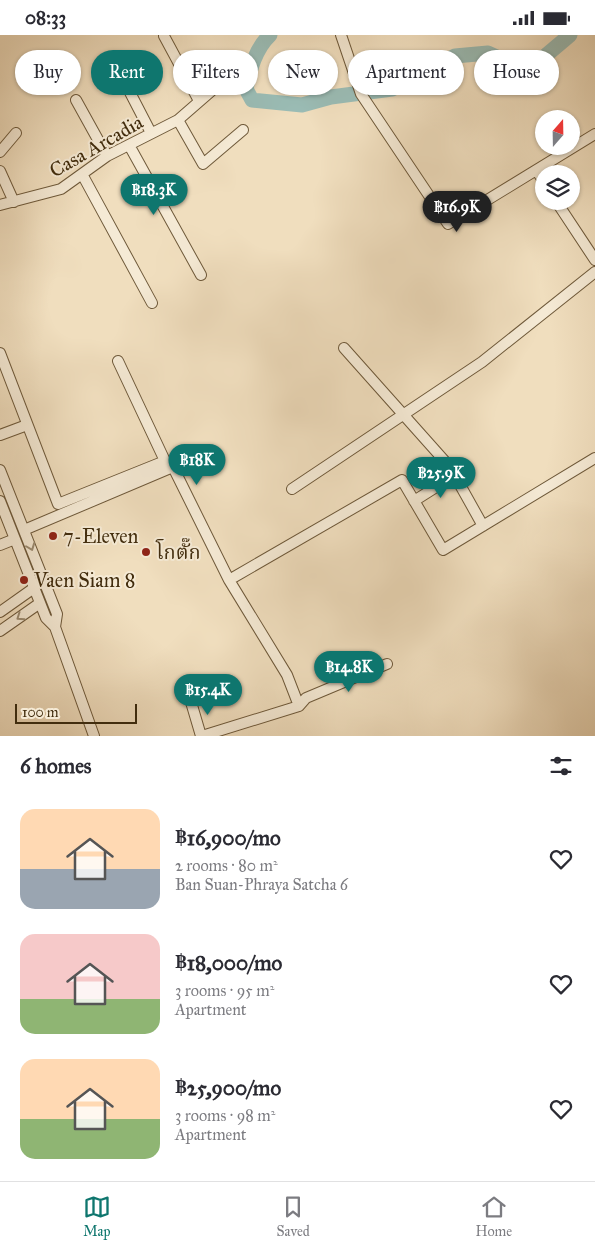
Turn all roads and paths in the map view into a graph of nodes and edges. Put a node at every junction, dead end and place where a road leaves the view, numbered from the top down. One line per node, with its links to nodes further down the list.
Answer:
1 (341, 35): 17 (street)
2 (164, 36): 6 (street)
3 (131, 95): 10 (street)
4 (206, 95): 6 (street, Casa Arcadia)
5 (76, 100): 14 (street)
6 (199, 101): 7 (street, Casa Arcadia)
7 (178, 120): 8 (street); 10 (street, Casa Arcadia)
8 (243, 130)
9 (16, 133): 13 (street)
10 (151, 133): 12 (street, Casa Arcadia)
11 (595, 134): 15 (street)
12 (129, 145): 14 (street, Casa Arcadia); 24 (street)
13 (0, 152)
14 (107, 156): 18 (street, Casa Arcadia)
15 (546, 165)
16 (0, 171): 19 (street)
17 (535, 172)
18 (82, 174): 19 (street, Casa Arcadia); 25 (street)
19 (14, 202): 20 (street, Casa Arcadia)
20 (0, 205)
21 (562, 210): 22 (street)
22 (595, 260)
23 (595, 271): 30 (street)
24 (201, 275)
25 (152, 303)
26 (344, 348): 30 (street)
27 (0, 353): 29 (street)
28 (118, 361): 31 (street)
29 (3, 369): 31 (street)
30 (403, 415): 35 (street); 36 (street)
31 (27, 425): 32 (street)
32 (0, 435)
33 (595, 458): 41 (street)
34 (0, 469): 39 (street)
35 (455, 475): 38 (street); 41 (street)
36 (292, 489)
37 (0, 501): 40 (street)
38 (414, 501): 41 (street); 45 (street)
39 (18, 514): 40 (street); 42 (street)
40 (7, 518): 43 (street)
41 (482, 526)
42 (24, 530): 45 (street); 49 (street, one-way to 49)
43 (15, 539): 44 (street); 46 (street)
44 (0, 545)
45 (229, 580): 53 (street)
46 (34, 587): 47 (street); 48 (street)
47 (40, 603): 49 (street); 50 (street, one-way to 50)
48 (0, 612)
49 (55, 627): 54 (street)
50 (0, 631)
51 (387, 664): 53 (street)
52 (191, 702): 55 (street)
53 (299, 706): 55 (street)
54 (94, 736)
55 (202, 736)

